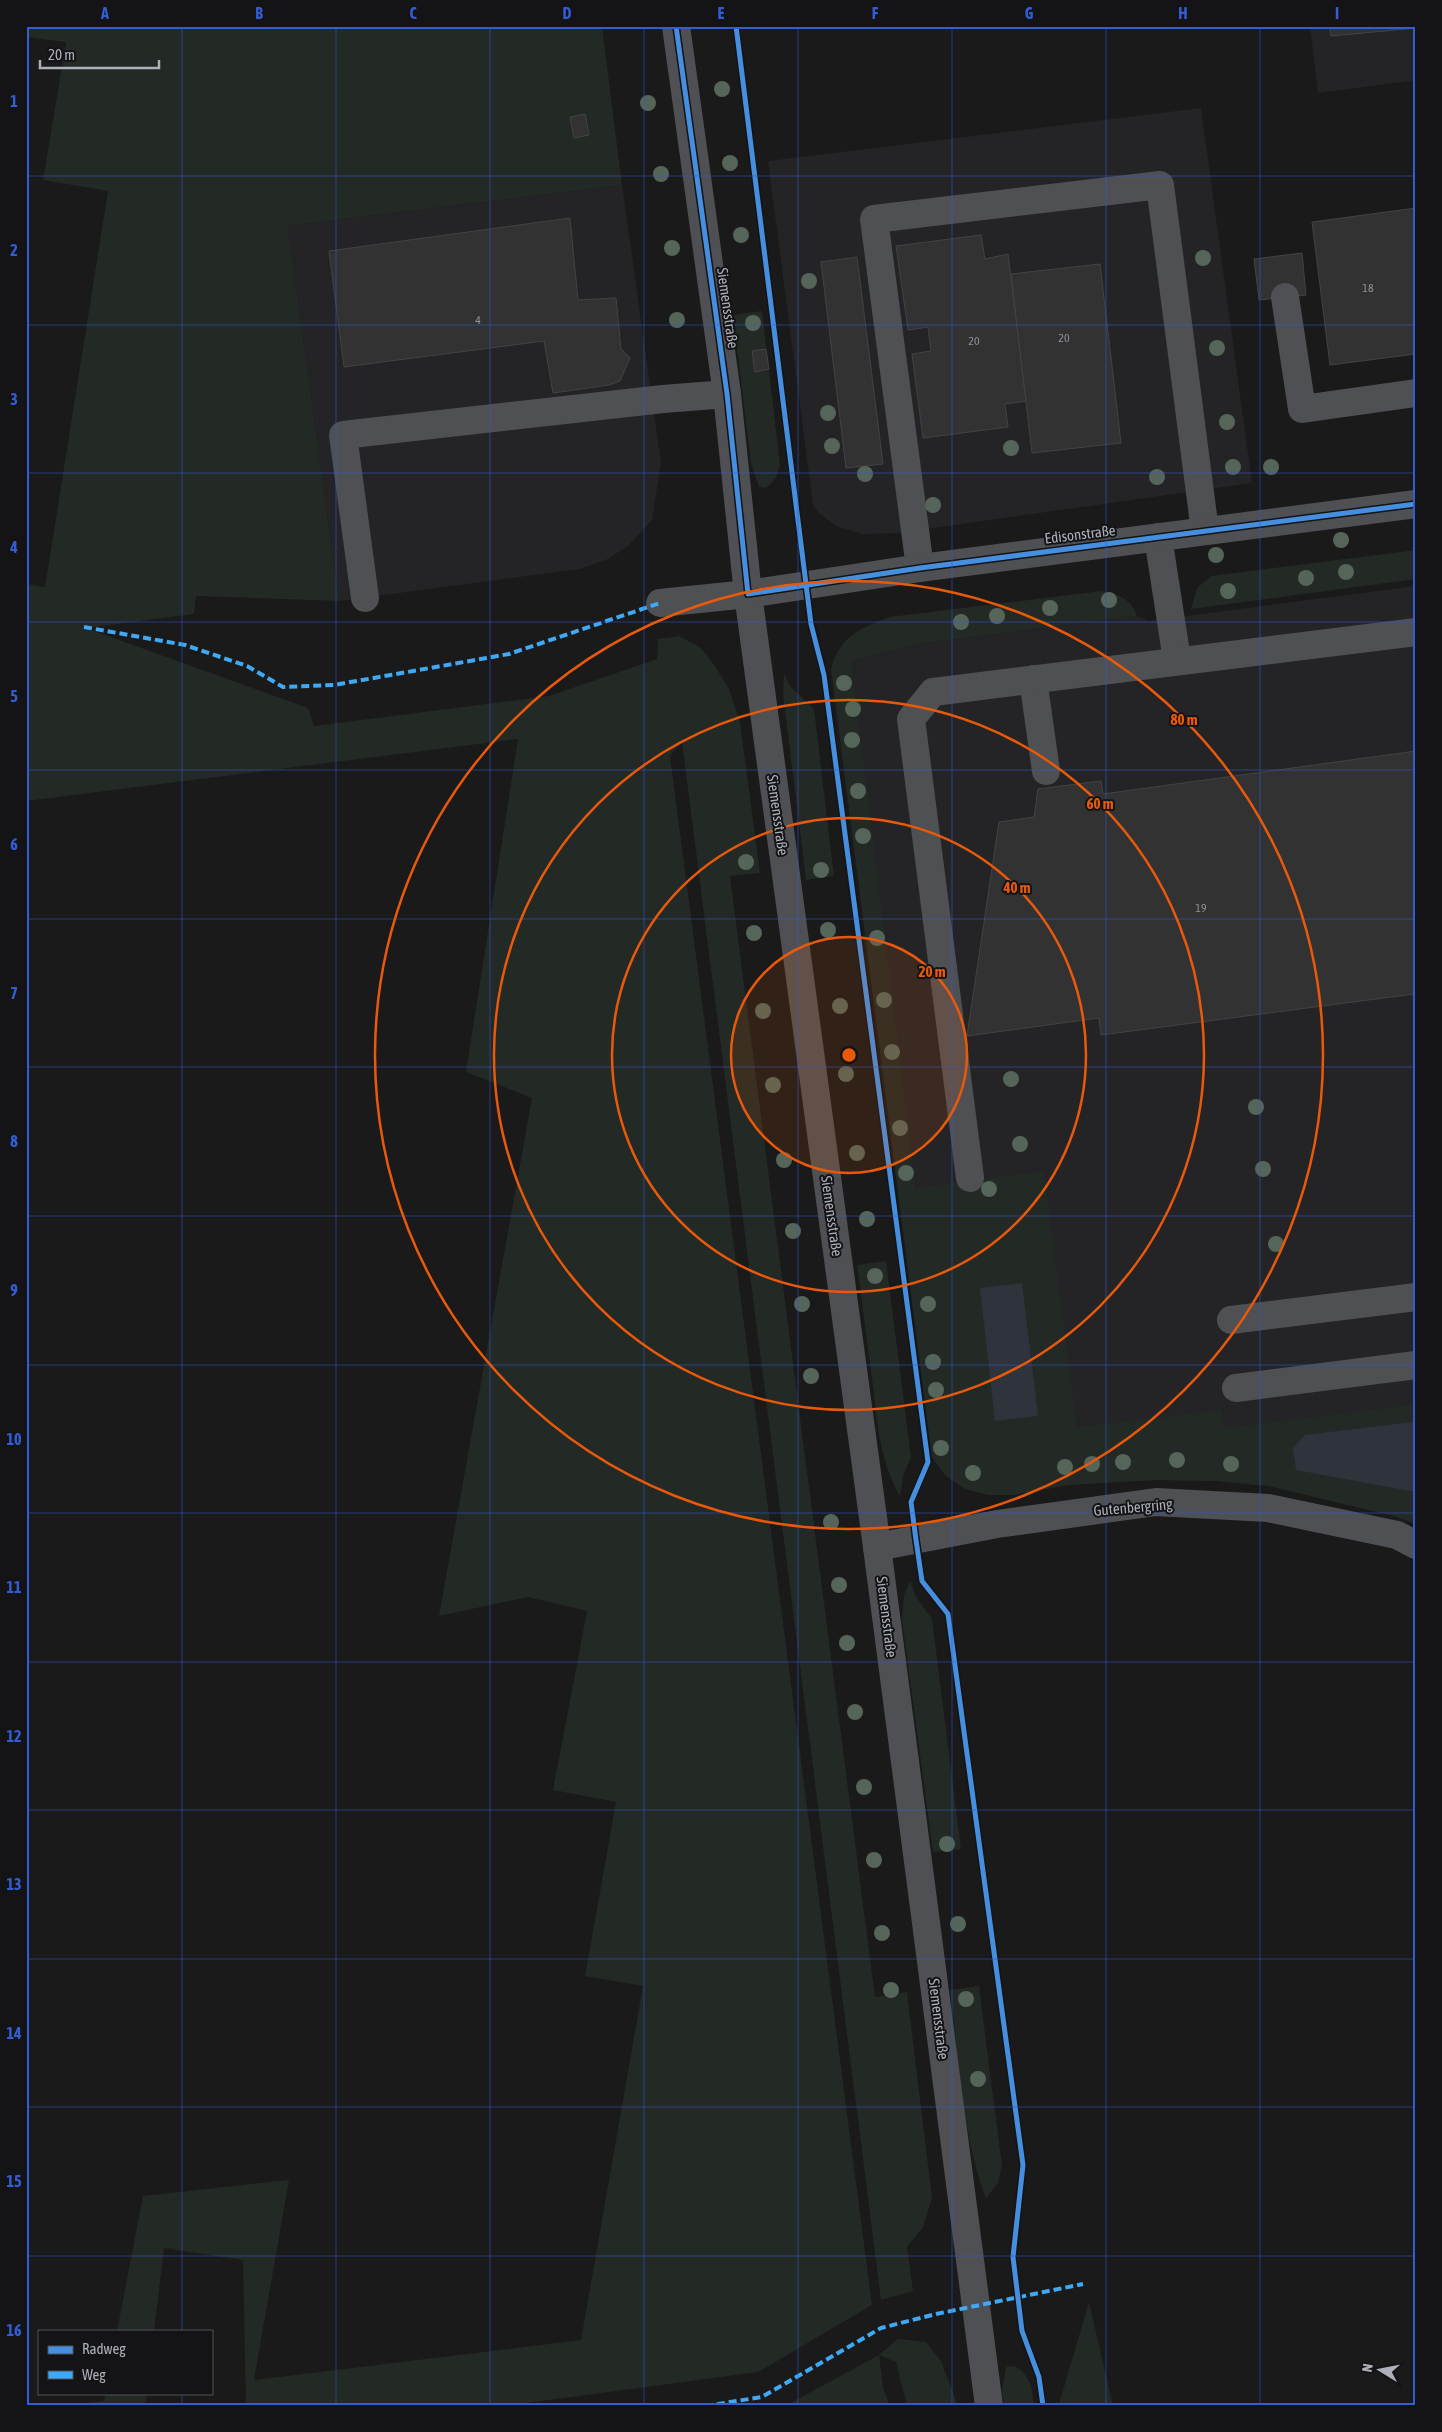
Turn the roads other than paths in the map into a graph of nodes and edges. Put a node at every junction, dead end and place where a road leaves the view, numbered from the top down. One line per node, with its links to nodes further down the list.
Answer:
1 (676, 26): 4 (street, Siemensstraße)
2 (1285, 297): 3 (street)
3 (1416, 393)
4 (727, 394): 9 (street, Siemensstraße); 10 (street)
5 (1416, 504): 6 (street, Edisonstraße)
6 (1205, 531): 7 (street, Edisonstraße); 8 (street)
7 (1158, 537): 8 (street, Edisonstraße); 13 (street)
8 (920, 568): 9 (street, Edisonstraße)
9 (748, 594): 11 (street, Edisonstraße); 22 (street, Siemensstraße)
10 (364, 598)
11 (660, 603)
12 (1416, 632): 13 (street)
13 (1177, 660): 14 (street)
14 (1033, 679): 15 (street); 16 (street)
15 (1046, 771)
16 (970, 1178)
17 (1416, 1296): 18 (street)
18 (1231, 1320)
19 (1416, 1365): 20 (street)
20 (1236, 1388)
21 (1416, 1545): 22 (street, Gutenbergring)
22 (878, 1548): 23 (street, Siemensstraße)
23 (989, 2406)

